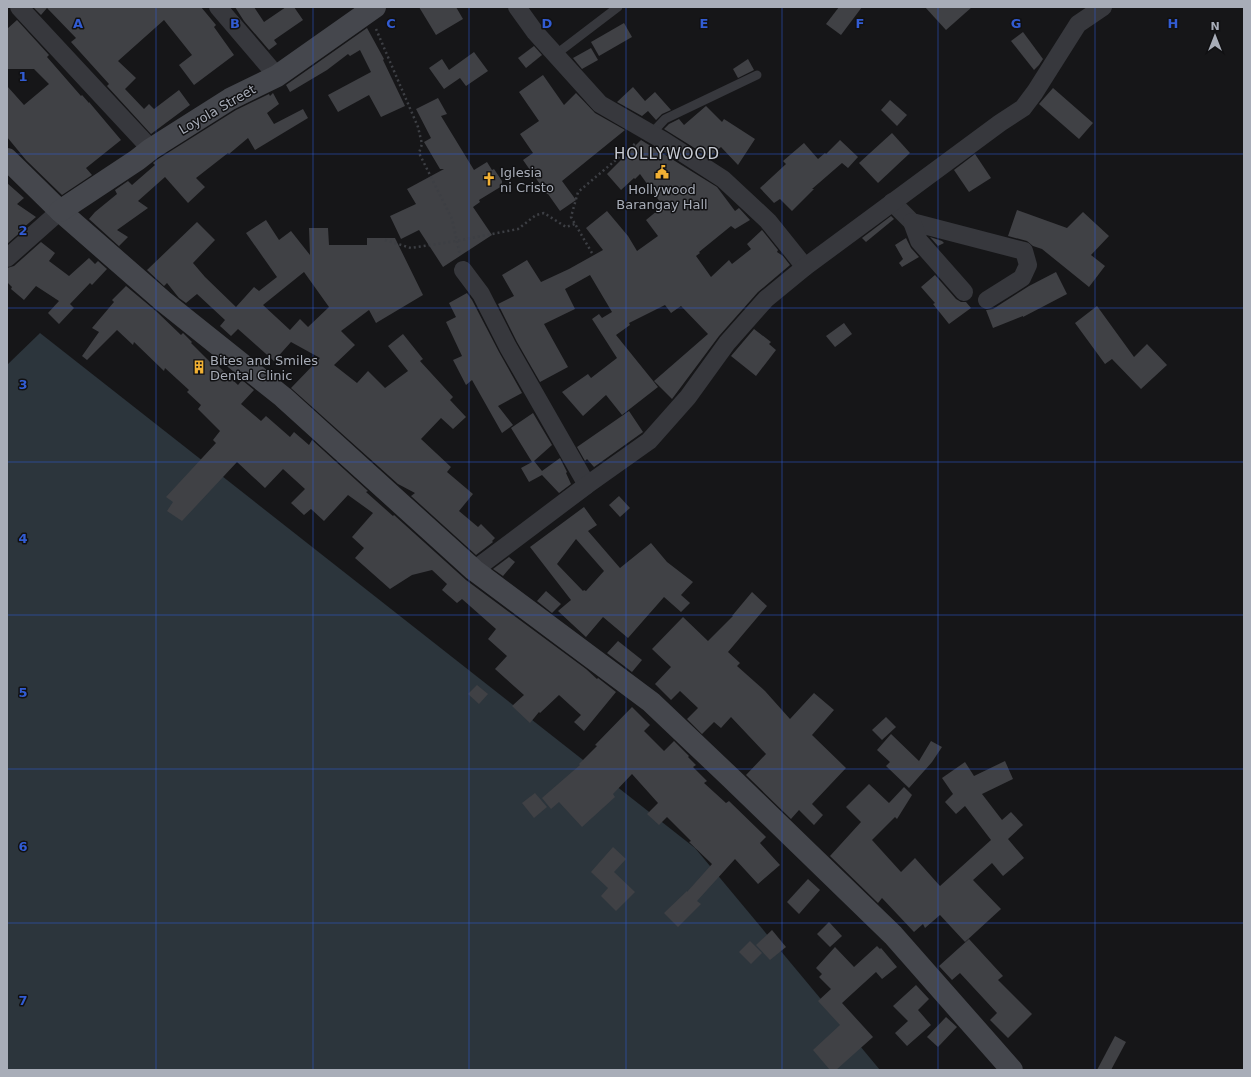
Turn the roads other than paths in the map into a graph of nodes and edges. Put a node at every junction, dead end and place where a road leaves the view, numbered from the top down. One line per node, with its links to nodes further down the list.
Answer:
1 (19, 7): 11 (street)
2 (218, 7): 9 (street)
3 (517, 7): 7 (street)
4 (618, 7): 7 (lane)
5 (1103, 7): 13 (street)
6 (372, 9): 9 (street, Loyola Street)
7 (555, 55): 10 (street)
8 (757, 75): 10 (lane)
9 (276, 76): 11 (street, Loyola Street)
10 (650, 133): 17 (street)
11 (151, 149): 14 (street, Loyola Street)
12 (7, 159): 14 (street)
13 (892, 202): 15 (street); 17 (street)
14 (60, 211): 16 (street); 22 (street)
15 (912, 222): 19 (street); 20 (street)
16 (7, 258)
17 (805, 267): 21 (street)
18 (463, 270): 21 (street)
19 (964, 292)
20 (987, 300)
21 (587, 485): 22 (street)
22 (474, 570): 23 (street)
23 (1012, 1070)

